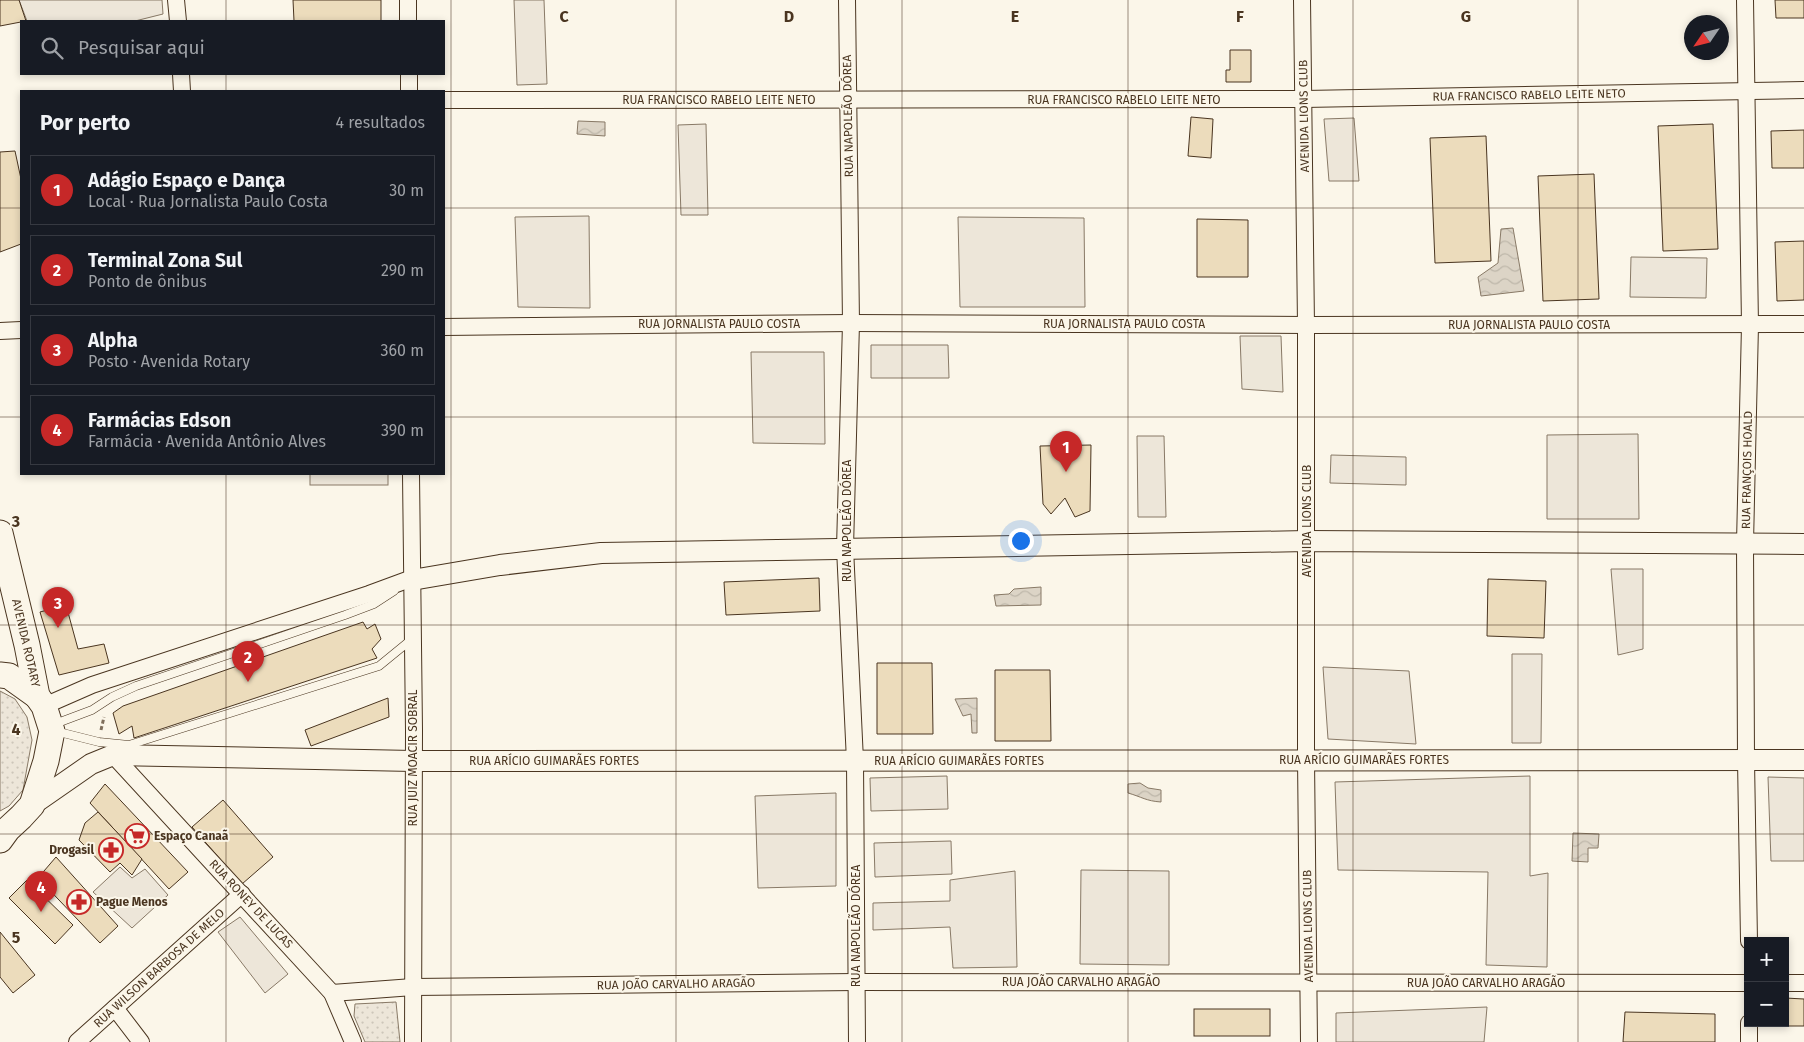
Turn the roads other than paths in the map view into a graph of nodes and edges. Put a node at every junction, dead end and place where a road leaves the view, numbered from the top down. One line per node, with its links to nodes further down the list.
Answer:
1 (176, 0): 6 (street)
2 (408, 0): 7 (street)
3 (847, 0): 16 (street, RUA NAPOLEÃO DÓREA)
4 (1302, 0): 14 (street, AVENIDA LIONS CLUB)
5 (1745, 0): 12 (street, RUA FRANÇOIS HOALD)
6 (178, 20)
7 (408, 20)
8 (181, 75): 10 (street)
9 (409, 75): 11 (street)
10 (182, 90)
11 (409, 90)
12 (1745, 90): 13 (street, RUA FRANCISCO RABELO LEITE NETO); 14 (street, RUA FRANCISCO RABELO LEITE NETO); 20 (street, RUA FRANÇOIS HOALD)
13 (1804, 90)
14 (1304, 99): 16 (street, RUA FRANCISCO RABELO LEITE NETO); 19 (street, AVENIDA LIONS CLUB)
15 (445, 100): 16 (street, RUA FRANCISCO RABELO LEITE NETO)
16 (848, 101): 17 (street, RUA NAPOLEÃO DÓREA)
17 (851, 323): 19 (street, RUA JORNALISTA PAULO COSTA); 21 (street, RUA JORNALISTA PAULO COSTA); 29 (street, RUA NAPOLEÃO DÓREA)
18 (1804, 324): 20 (street, RUA JORNALISTA PAULO COSTA)
19 (1306, 325): 20 (street, RUA JORNALISTA PAULO COSTA); 26 (street, AVENIDA LIONS CLUB)
20 (1750, 325): 27 (street, RUA FRANÇOIS HOALD)
21 (445, 327)
22 (20, 330): 23 (street)
23 (0, 331)
24 (410, 475): 30 (street, RUA JUIZ MOACIR SOBRAL)
25 (0, 533): 33 (main road, AVENIDA ROTARY)
26 (1307, 541): 27 (street); 29 (street); 35 (street, AVENIDA LIONS CLUB)
27 (1745, 543): 28 (street); 36 (street, RUA FRANÇOIS HOALD)
28 (1804, 544)
29 (845, 548): 30 (street); 39 (street, RUA NAPOLEÃO DÓREA)
30 (410, 580): 31 (street, RUA JUIZ MOACIR SOBRAL); 33 (street); 33 (lane)
31 (412, 639): 34 (lane); 38 (street, RUA JUIZ MOACIR SOBRAL)
32 (0, 675): 33 (main road)
33 (46, 715): 34 (lane); 40 (main road, AVENIDA ROTARY)
34 (106, 748): 38 (street, RUA ARÍCIO GUIMARÃES FORTES); 40 (street); 42 (street, RUA RONEY DE LUCAS)
35 (1306, 759): 36 (street, RUA ARÍCIO GUIMARÃES FORTES); 39 (street, RUA ARÍCIO GUIMARÃES FORTES); 45 (street, AVENIDA LIONS CLUB)
36 (1746, 760): 37 (street, RUA ARÍCIO GUIMARÃES FORTES); 43 (street, RUA FRANÇOIS HOALD)
37 (1804, 760)
38 (413, 761): 39 (street, RUA ARÍCIO GUIMARÃES FORTES); 49 (street, RUA JUIZ MOACIR SOBRAL)
39 (855, 761): 44 (street, RUA NAPOLEÃO DÓREA)
40 (32, 805): 41 (main road, AVENIDA ROTARY)
41 (3, 833)
42 (242, 894): 50 (street, RUA RONEY DE LUCAS); 51 (street, RUA WILSON BARBOSA DE MELO)
43 (1749, 937)
44 (856, 982): 45 (street, RUA JOÃO CARVALHO ARAGÃO); 49 (street, RUA JOÃO CARVALHO ARAGÃO); 57 (street, RUA NAPOLEÃO DÓREA)
45 (1309, 982): 48 (street, RUA JOÃO CARVALHO ARAGÃO); 58 (street, AVENIDA LIONS CLUB)
46 (1789, 983): 47 (street)
47 (1804, 983)
48 (1744, 984)
49 (414, 987): 50 (street, RUA JOÃO CARVALHO ARAGÃO); 56 (street, RUA JUIZ MOACIR SOBRAL)
50 (332, 993): 55 (street, RUA RONEY DE LUCAS)
51 (115, 1008): 53 (street, RUA WILSON BARBOSA DE MELO); 54 (street)
52 (1750, 1027): 59 (street)
53 (77, 1042)
54 (141, 1042)
55 (353, 1042)
56 (413, 1042)
57 (857, 1042)
58 (1309, 1042)
59 (1749, 1042)

